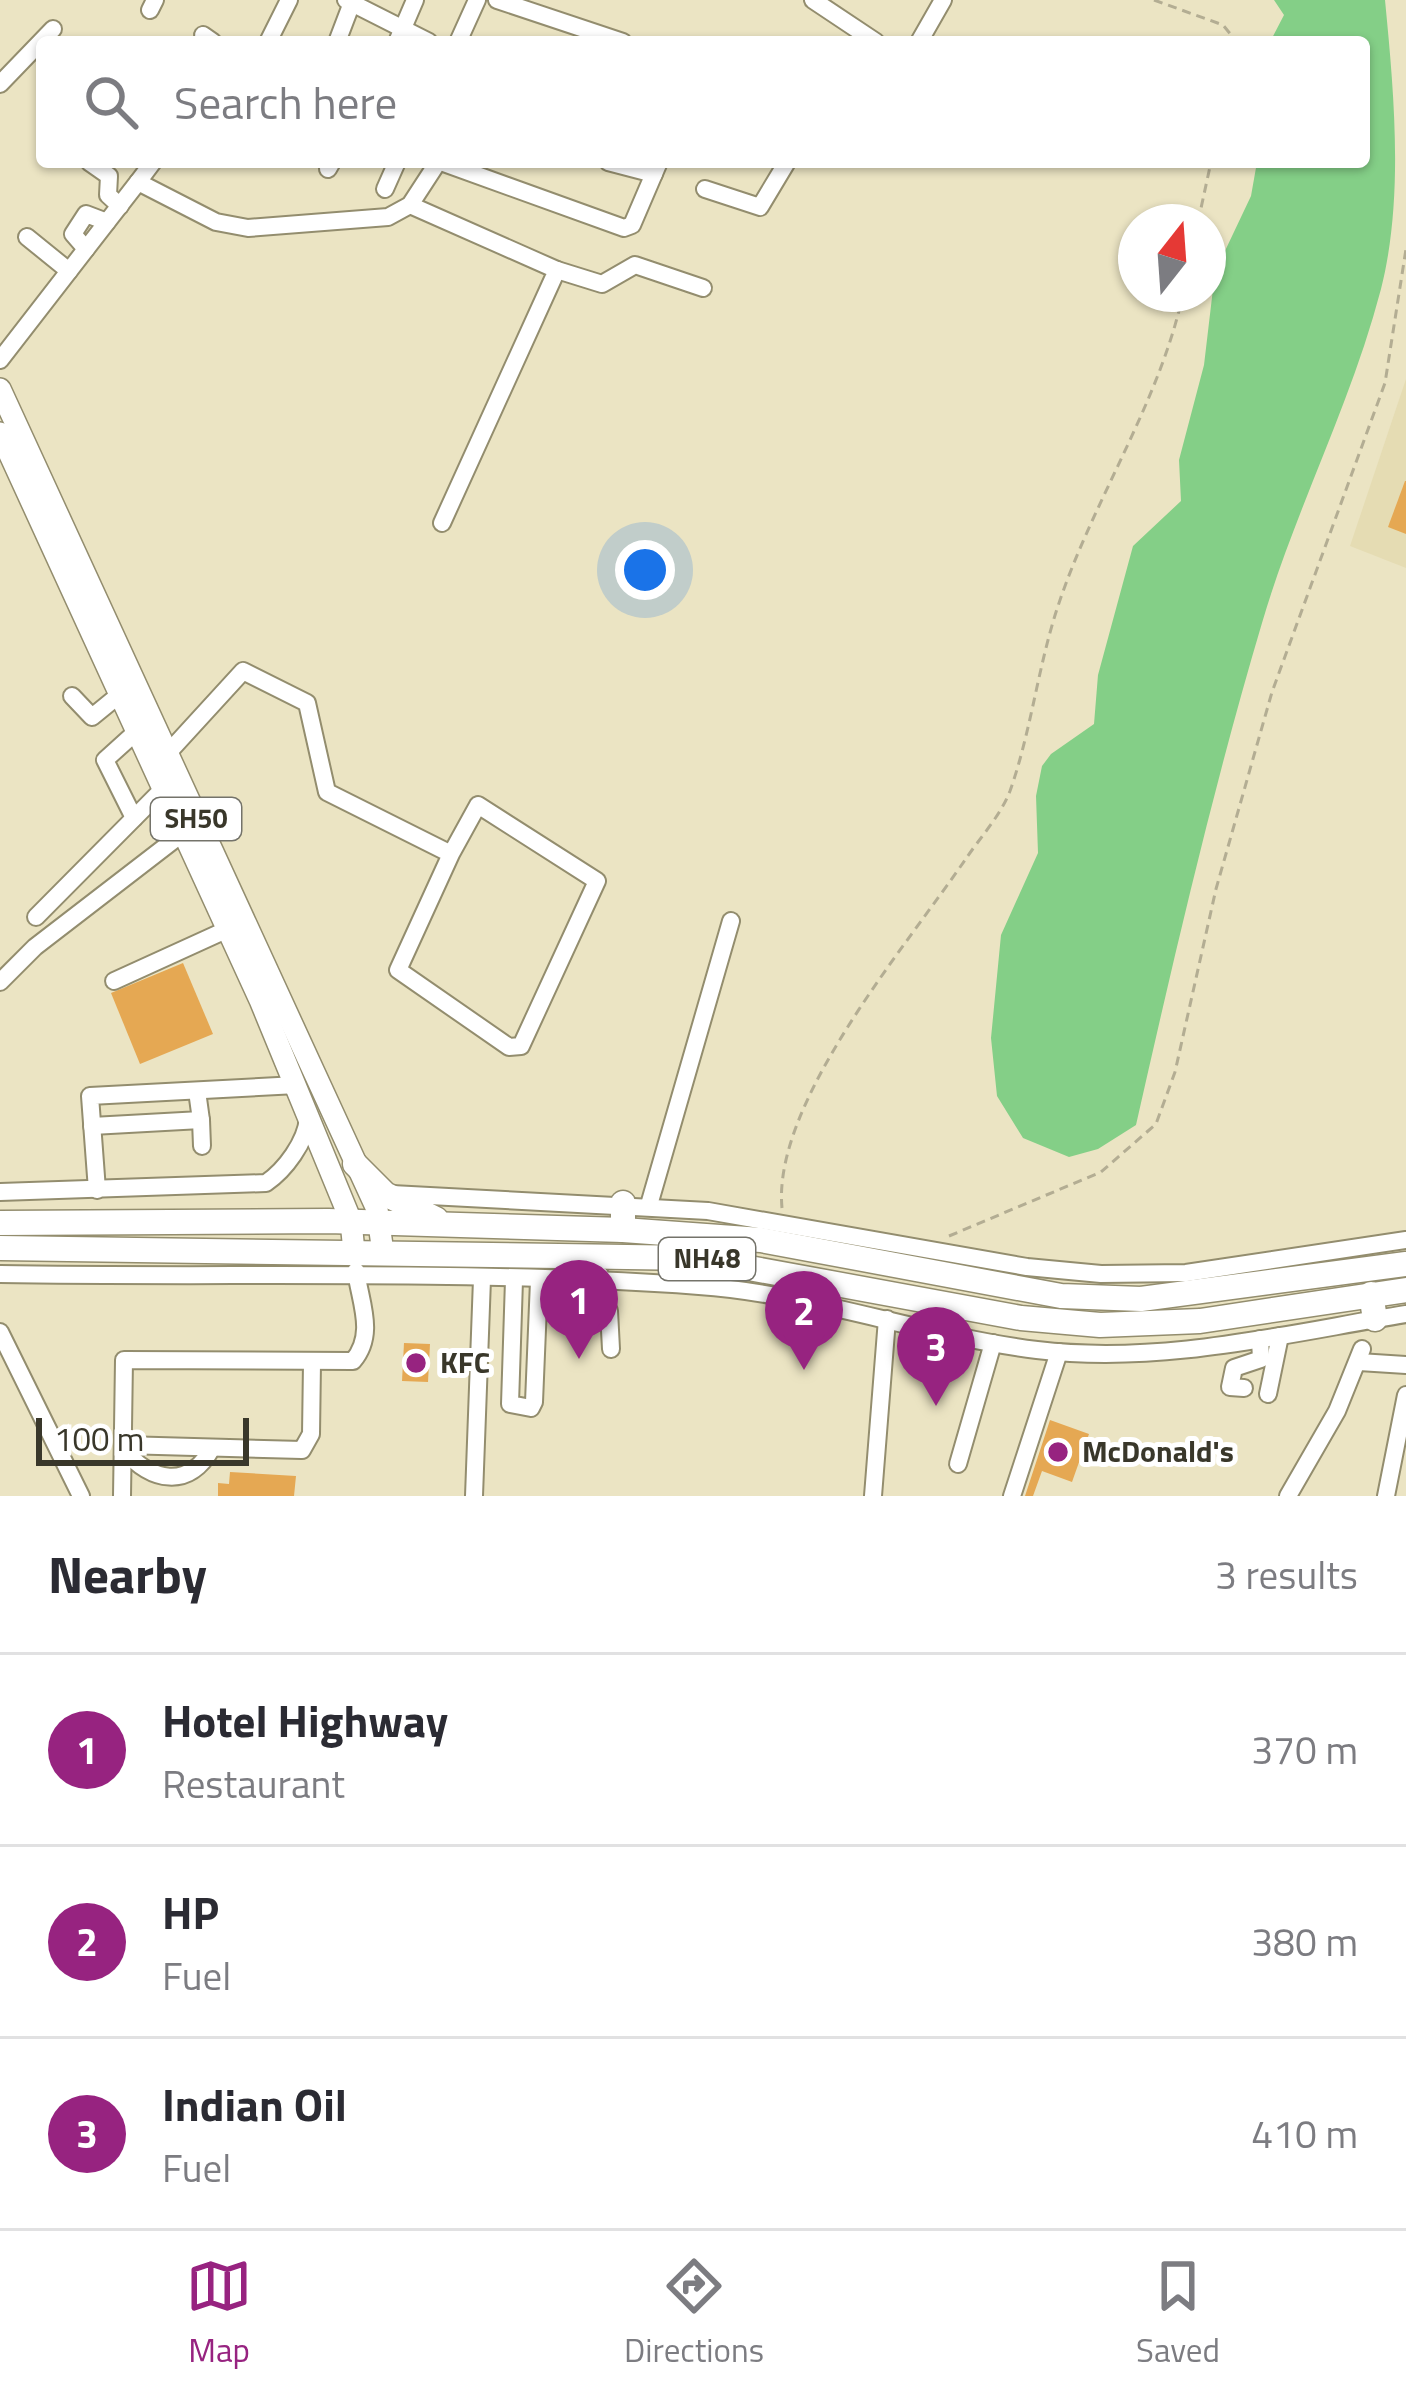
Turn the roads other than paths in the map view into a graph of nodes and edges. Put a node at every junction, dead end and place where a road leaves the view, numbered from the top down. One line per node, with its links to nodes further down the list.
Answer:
1 (289, 0): 10 (street)
2 (415, 0): 12 (street)
3 (477, 0): 13 (street)
4 (496, 0): 14 (street)
5 (813, 0): 15 (street)
6 (943, 0): 16 (street)
7 (350, 1): 11 (street); 12 (street)
8 (53, 29): 9 (street)
9 (46, 36)
10 (271, 36)
11 (339, 36)
12 (400, 36)
13 (461, 36)
14 (605, 36)
15 (867, 36)
16 (922, 36)
17 (36, 47): 18 (street)
18 (0, 85)
19 (98, 168): 30 (street)
20 (148, 168): 26 (street)
21 (394, 168): 27 (street)
22 (436, 168): 29 (street)
23 (457, 168): 24 (street)
24 (657, 168)
25 (783, 168): 28 (street)
26 (138, 182): 29 (street); 30 (street)
27 (385, 189)
28 (705, 189)
29 (410, 205): 32 (street)
30 (120, 206): 33 (street)
31 (27, 237): 33 (street)
32 (557, 270): 34 (street); 38 (street)
33 (69, 271): 35 (street)
34 (703, 288)
35 (0, 360)
36 (0, 389): 42 (main road, SH50)
37 (0, 434): 39 (main road, SH50)
38 (442, 523)
39 (119, 695): 40 (street); 41 (main road, SH50)
40 (72, 696)
41 (136, 732): 43 (main road, SH50); 44 (street)
42 (167, 754): 46 (street); 49 (main road, SH50)
43 (163, 789): 44 (street); 45 (main road, SH50)
44 (134, 818): 47 (street)
45 (183, 833): 49 (main road, SH50); 51 (street)
46 (451, 854): 46 (street)
47 (36, 916)
48 (731, 921): 63 (street)
49 (235, 926): 50 (street); 52 (main road, SH50); 58 (main road, SH50)
50 (114, 981)
51 (0, 982)
52 (297, 1085): 53 (street); 54 (main road, SH50)
53 (196, 1091): 55 (street); 56 (street)
54 (307, 1109): 59 (street); 64 (main road, SH50)
55 (201, 1120): 56 (street); 57 (street)
56 (92, 1126): 59 (street)
57 (202, 1146)
58 (355, 1164): 61 (highway); 66 (main road, SH50)
59 (97, 1190): 60 (street)
60 (0, 1192)
61 (386, 1194): 62 (street); 67 (highway)
62 (623, 1203): 63 (street); 68 (highway)
63 (649, 1205): 78 (street)
64 (351, 1221): 65 (highway, NH48); 66 (highway, NH48); 71 (main road, SH50)
65 (0, 1223)
66 (379, 1223): 67 (highway, NH48); 72 (main road, SH50)
67 (481, 1230): 68 (highway, NH48)
68 (623, 1230): 78 (highway, NH48)
69 (1406, 1240): 78 (street)
70 (0, 1248): 71 (highway, NH48)
71 (354, 1252): 72 (highway, NH48); 76 (street)
72 (382, 1253): 73 (highway, NH48)
73 (601, 1255): 81 (street); 83 (highway, NH48)
74 (1406, 1264): 78 (highway, NH48)
75 (0, 1274): 76 (street)
76 (356, 1279): 77 (street); 95 (street)
77 (482, 1279): 79 (street); 105 (street)
78 (1032, 1279)
79 (514, 1280): 80 (street); 80 (street)
80 (539, 1281): 81 (street)
81 (600, 1282): 85 (street); 87 (street)
82 (1406, 1290): 83 (highway, NH48)
83 (1371, 1294): 88 (highway)
84 (572, 1308): 85 (street)
85 (598, 1308): 93 (street)
86 (1406, 1315): 88 (street)
87 (886, 1319): 92 (street); 106 (street)
88 (1375, 1319): 90 (street)
89 (0, 1332): 103 (street)
90 (1280, 1336): 91 (street); 98 (street)
91 (1260, 1340): 94 (street); 97 (street)
92 (993, 1343): 94 (street); 102 (street)
93 (610, 1349)
94 (1059, 1352): 107 (street)
95 (312, 1364): 100 (street); 101 (street)
96 (1406, 1365): 108 (street)
97 (1244, 1388)
98 (1268, 1394)
99 (1406, 1395): 109 (street)
100 (123, 1448): 101 (street); 101 (street); 104 (street)
101 (212, 1448)
102 (958, 1465)
103 (81, 1496)
104 (122, 1496)
105 (474, 1496)
106 (873, 1496)
107 (1012, 1496)
108 (1288, 1496)
109 (1385, 1496)

